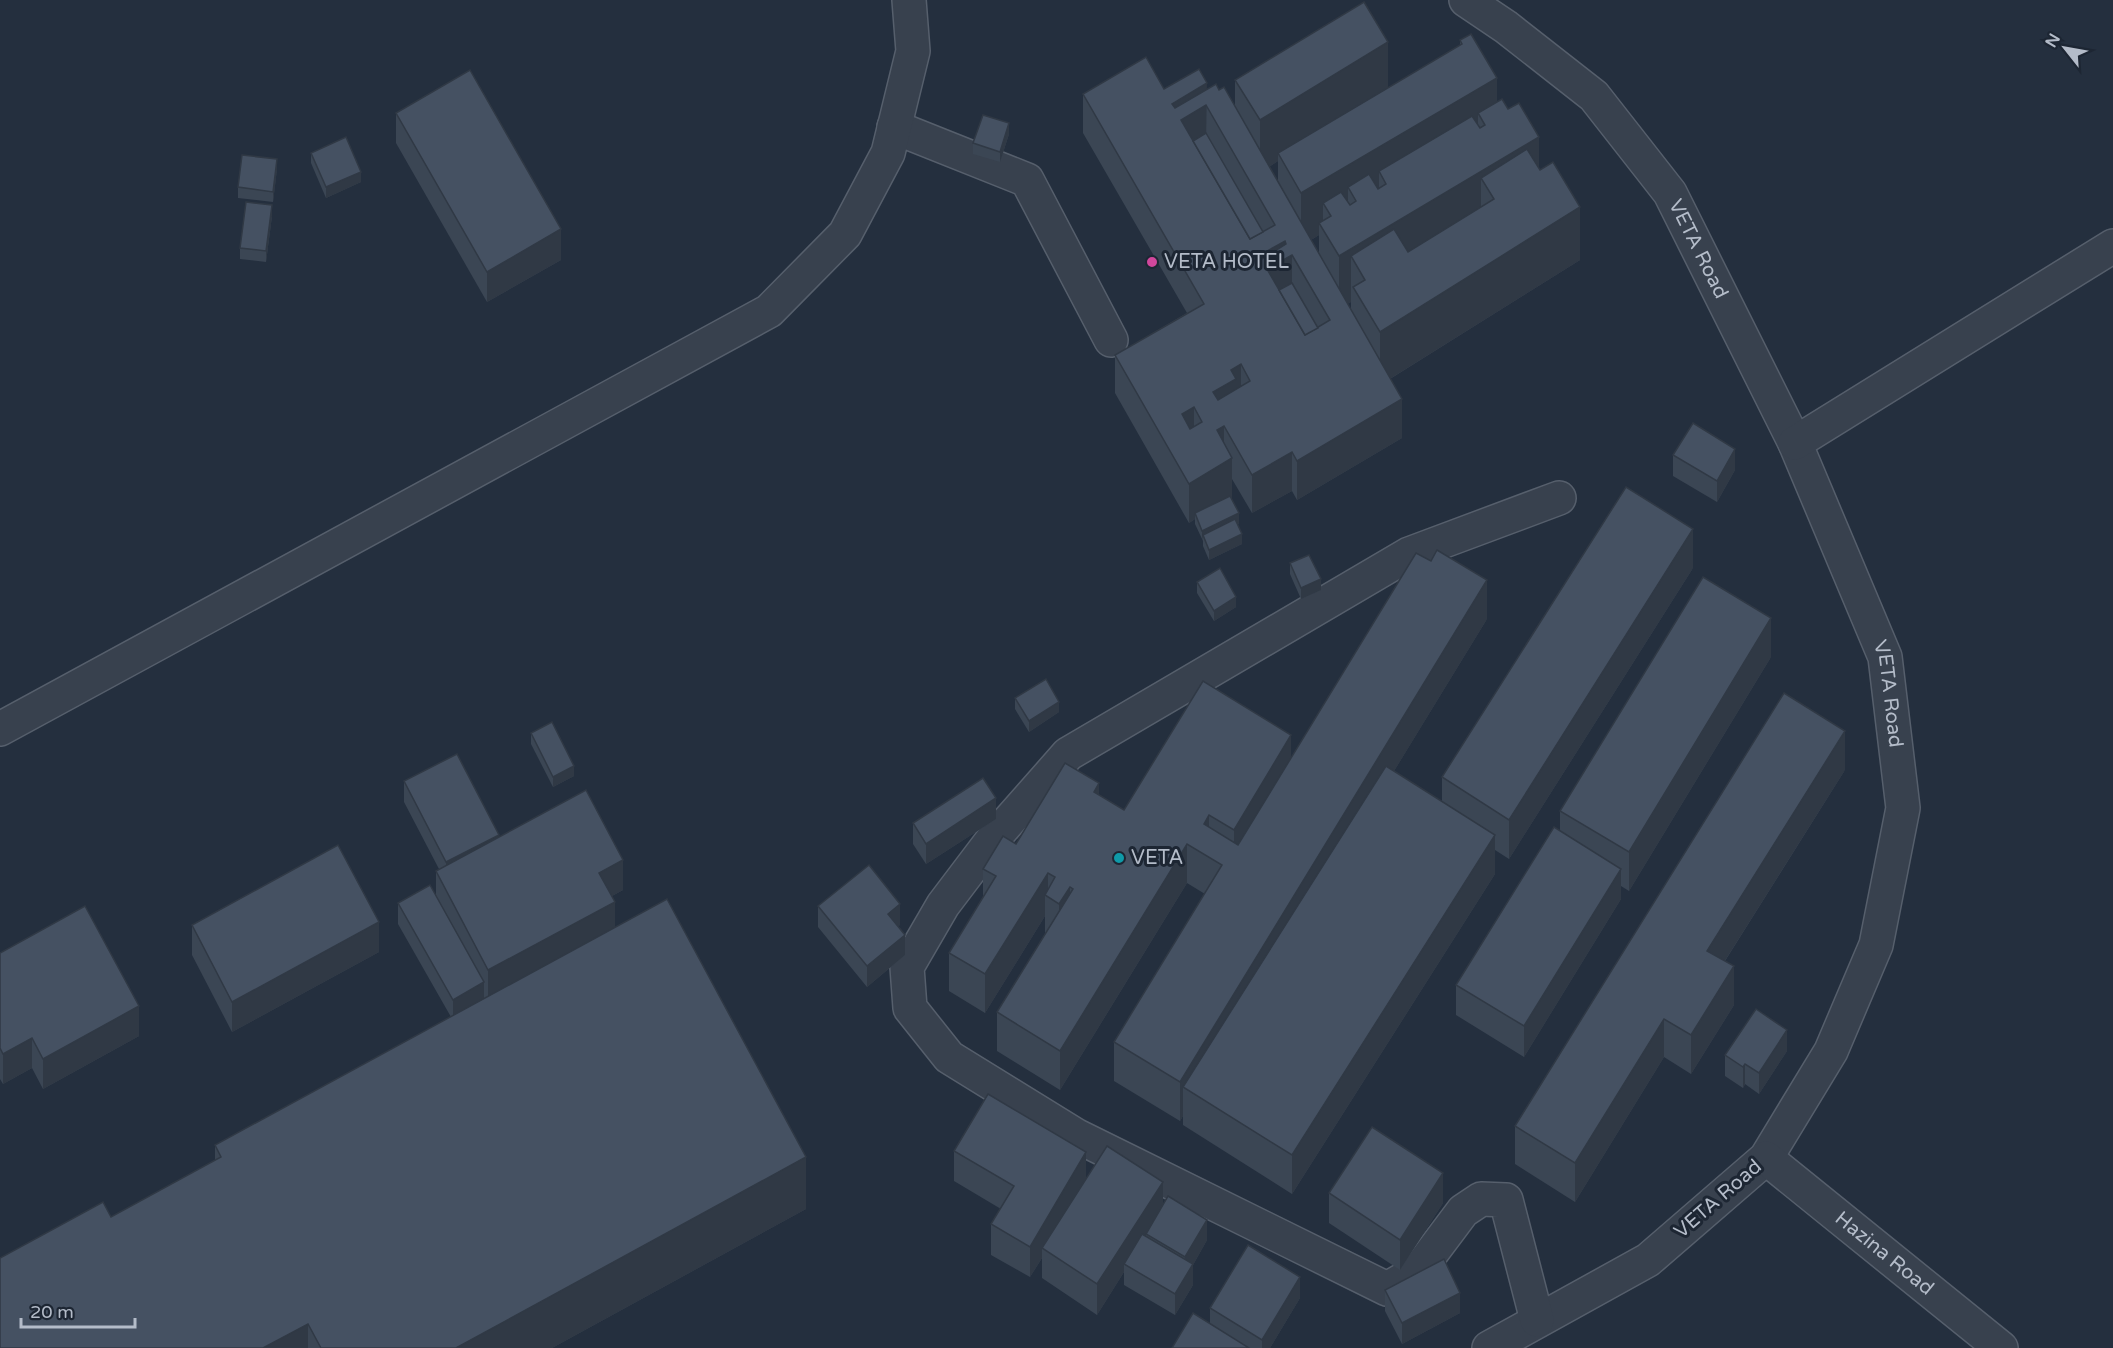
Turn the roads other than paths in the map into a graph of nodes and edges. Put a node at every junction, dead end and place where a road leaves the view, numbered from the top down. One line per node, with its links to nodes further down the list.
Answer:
1 (909, 0): 3 (street)
2 (1466, 0): 6 (street, VETA Road)
3 (894, 127): 5 (street); 8 (street)
4 (2113, 246): 6 (street)
5 (1111, 340)
6 (1795, 443): 9 (street, VETA Road)
7 (1559, 498): 10 (street)
8 (0, 729)
9 (1766, 1158): 10 (street, VETA Road); 12 (street, Hazina Road)
10 (1537, 1320): 11 (street, VETA Road)
11 (1489, 1348)
12 (2001, 1348)

